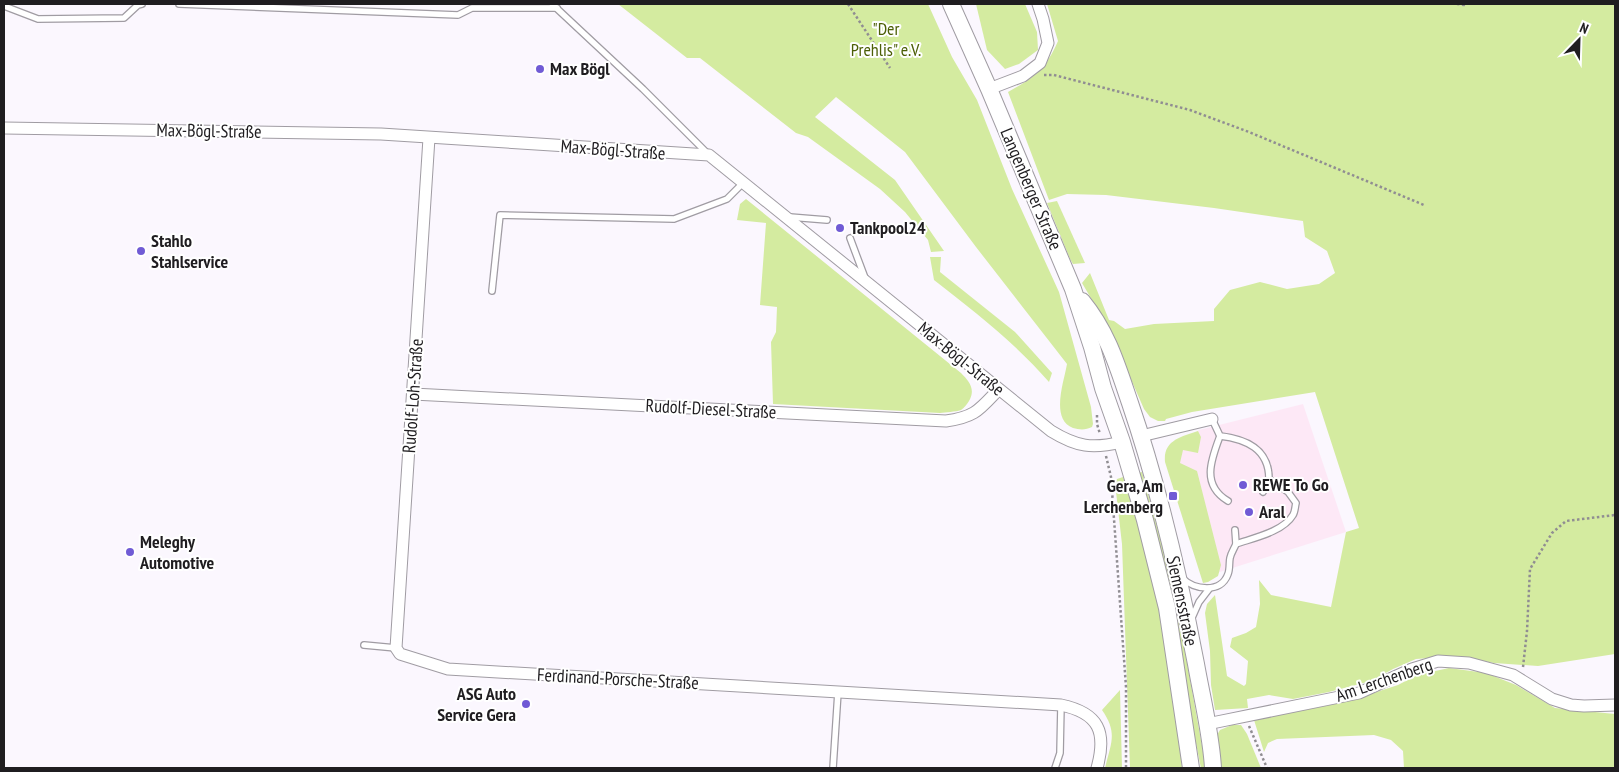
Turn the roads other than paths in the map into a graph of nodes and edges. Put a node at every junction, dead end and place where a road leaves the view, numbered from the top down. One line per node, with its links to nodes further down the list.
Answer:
1 (142, 4): 5 (lane)
2 (179, 4): 6 (lane)
3 (952, 4): 7 (main road, Langenberger Straße)
4 (1038, 4): 7 (street)
5 (4, 6)
6 (554, 6): 10 (lane)
7 (989, 89): 16 (main road, Langenberger Straße)
8 (4, 128): 9 (street, Max-Bögl-Straße)
9 (429, 138): 10 (street, Max-Bögl-Straße); 19 (street, Rudolf-Loh-Straße)
10 (709, 156): 11 (street, Max-Bögl-Straße)
11 (743, 183): 12 (street, Max-Bögl-Straße); 17 (lane)
12 (786, 216): 13 (lane); 15 (street, Max-Bögl-Straße)
13 (827, 220)
14 (850, 238): 15 (lane)
15 (867, 283): 18 (street, Max-Bögl-Straße)
16 (1073, 289): 21 (main road, Langenberger Straße); 23 (main road, Langenberger Straße)
17 (492, 291)
18 (998, 390): 19 (street, Rudolf-Diesel-Straße); 23 (street, Max-Bögl-Straße)
19 (413, 394): 33 (street, Rudolf-Loh-Straße)
20 (1212, 419): 21 (street); 22 (lane)
21 (1141, 436): 23 (main road); 29 (main road, Siemensstraße)
22 (1220, 436): 24 (lane); 26 (lane)
23 (1122, 442): 41 (main road, Siemensstraße)
24 (1268, 479): 25 (lane); 28 (lane)
25 (1263, 492)
26 (1228, 501)
27 (1235, 530): 28 (lane)
28 (1236, 544): 30 (lane)
29 (1177, 572): 30 (lane); 31 (main road, Siemensstraße)
30 (1209, 589): 31 (lane)
31 (1189, 627): 37 (main road, Siemensstraße)
32 (364, 645): 33 (lane)
33 (398, 651): 34 (street, Ferdinand-Porsche-Straße)
34 (838, 692): 35 (street, Ferdinand-Porsche-Straße); 38 (lane)
35 (1061, 705): 39 (lane); 40 (street, Ferdinand-Porsche-Straße)
36 (1615, 705): 37 (street, Am Lerchenberg)
37 (1207, 724): 42 (main road, Siemensstraße)
38 (833, 768)
39 (1055, 768)
40 (1096, 768)
41 (1191, 768)
42 (1213, 768)

